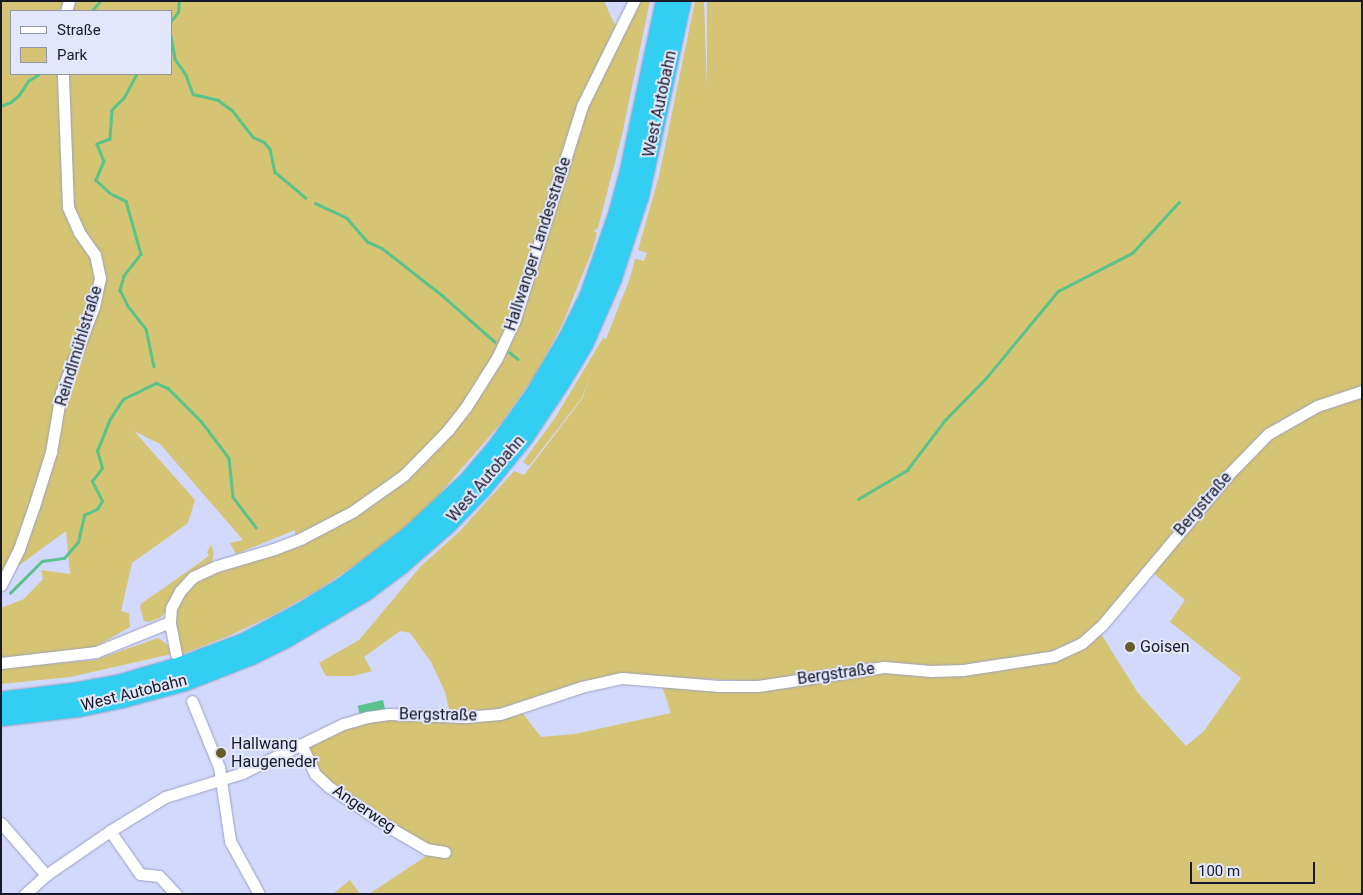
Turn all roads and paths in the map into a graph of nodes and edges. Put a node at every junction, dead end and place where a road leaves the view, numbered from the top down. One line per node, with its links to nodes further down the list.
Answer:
1 (634, 1): 7 (street, Hallwanger Landesstraße)
2 (665, 1): 10 (highway, West Autobahn)
3 (682, 1): 12 (highway, West Autobahn)
4 (63, 75): 6 (street, Reindlmühlstraße)
5 (1362, 391): 13 (street, Bergstraße)
6 (1, 585)
7 (170, 622): 8 (street, Hallwanger Landesstraße); 9 (street)
8 (176, 654)
9 (1, 662)
10 (1, 700)
11 (192, 701): 14 (street)
12 (1, 717)
13 (301, 744): 14 (street, Bergstraße); 17 (street, Angerweg)
14 (222, 779): 16 (street, Bergstraße); 21 (street)
15 (1, 823): 18 (street)
16 (110, 831): 18 (street, Bergstraße); 20 (street)
17 (445, 852)
18 (46, 876): 19 (street, Bergstraße)
19 (26, 894)
20 (176, 894)
21 (259, 894)

